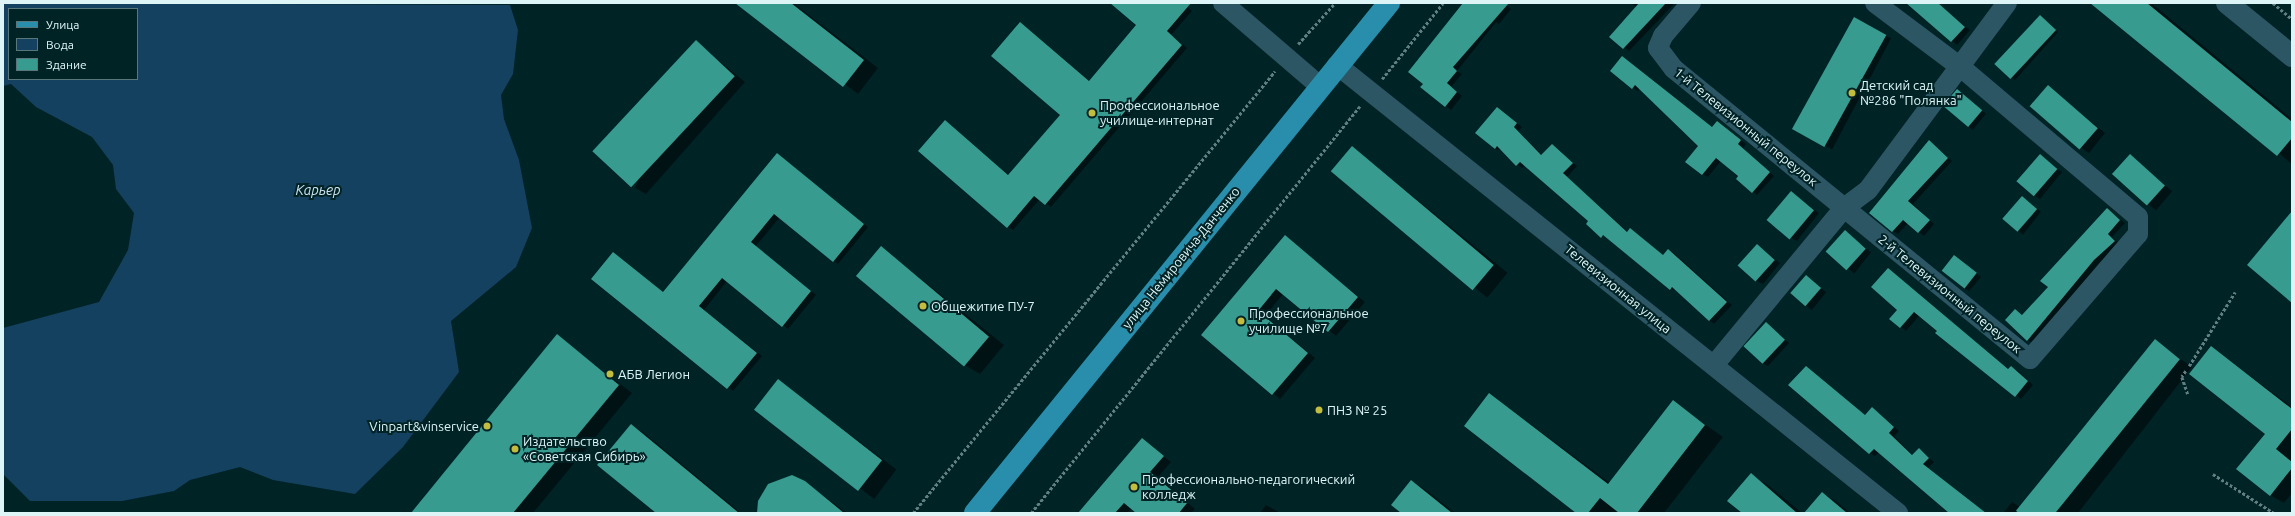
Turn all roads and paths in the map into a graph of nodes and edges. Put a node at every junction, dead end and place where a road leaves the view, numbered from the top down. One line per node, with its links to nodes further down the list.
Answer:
1 (1223, 3): 12 (street)
2 (1335, 3): 12 (path)
3 (1389, 3): 13 (main road, улица Немировича-Данченко)
4 (1443, 3): 16 (path)
5 (1691, 3): 17 (street, 1-й Телевизионный переулок)
6 (1875, 3): 14 (street)
7 (2006, 3): 14 (street)
8 (2227, 3): 11 (street)
9 (2273, 3): 10 (path)
10 (2292, 19)
11 (2292, 56)
12 (1287, 57): 15 (street); 24 (path)
13 (1337, 65): 15 (main road, улица Немировича-Данченко); 16 (street, Телевизионная улица)
14 (1959, 66): 17 (street); 17 (street, 2-й Телевизионный переулок)
15 (1320, 86): 25 (main road, улица Немировича-Данченко)
16 (1371, 92): 19 (street, Телевизионная улица); 26 (path)
17 (1844, 208): 19 (street)
18 (2235, 292): 20 (path)
19 (1714, 365): 27 (street, Телевизионная улица)
20 (2189, 366)
21 (2186, 372): 22 (path)
22 (2188, 394)
23 (2213, 474): 28 (path)
24 (913, 513)
25 (974, 513)
26 (1031, 513)
27 (1898, 513)
28 (2274, 513)

